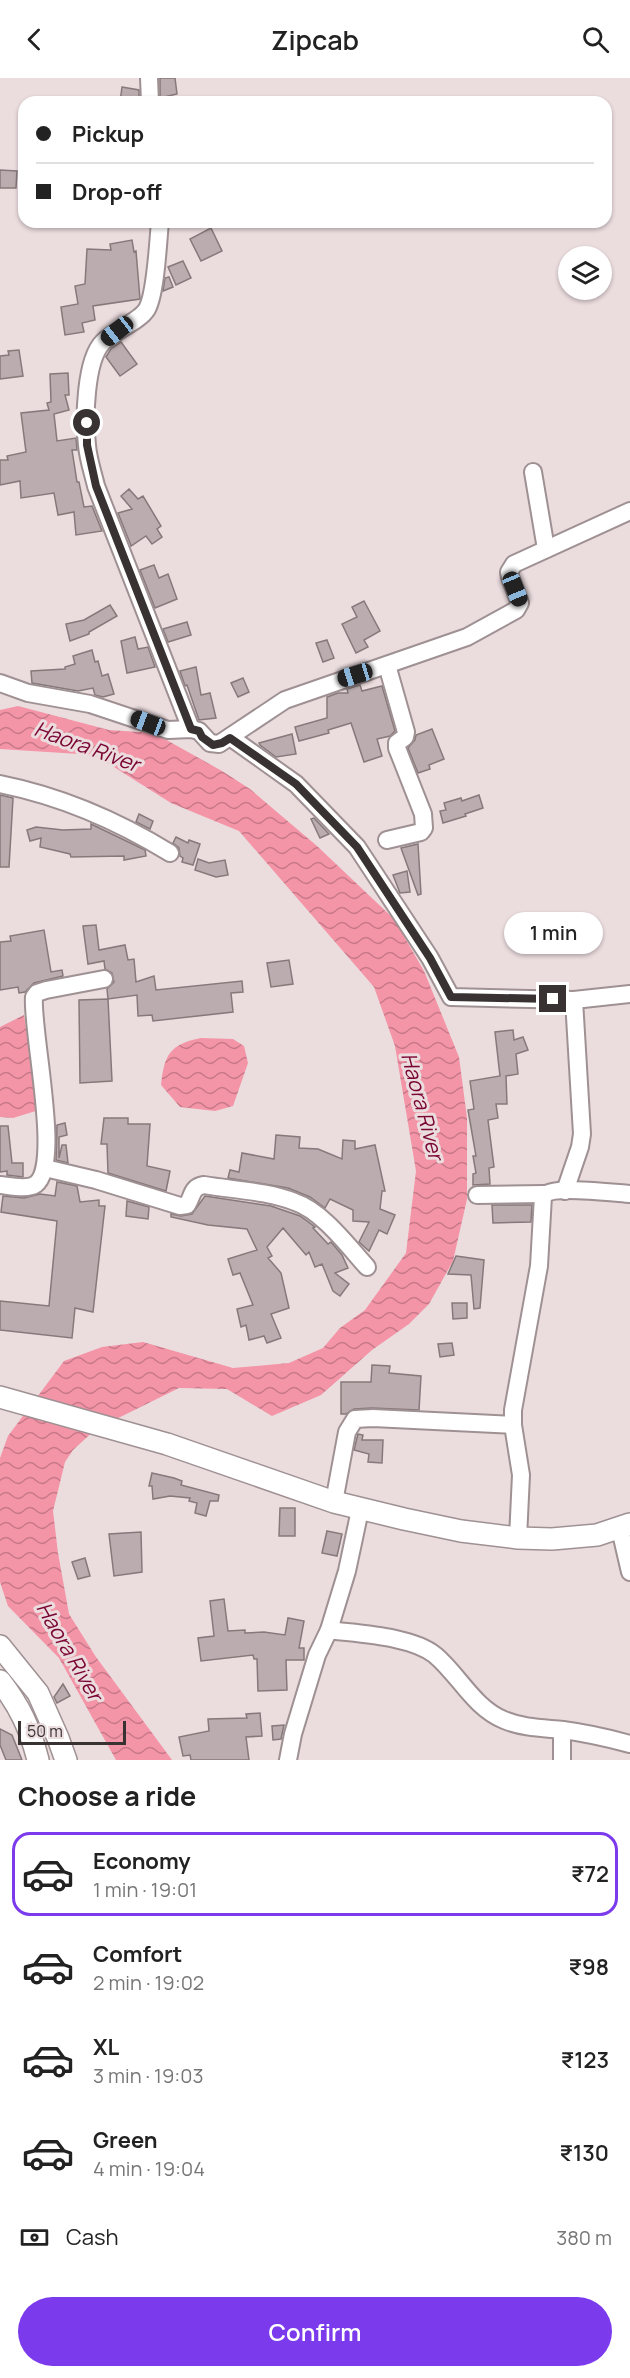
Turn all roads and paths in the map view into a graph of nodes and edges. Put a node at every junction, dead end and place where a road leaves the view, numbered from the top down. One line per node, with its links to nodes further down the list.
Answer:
1 (149, 78): 2 (street)
2 (150, 96)
3 (160, 228): 9 (street)
4 (533, 472): 6 (street)
5 (630, 511): 6 (street)
6 (546, 549): 7 (street)
7 (387, 665): 10 (street); 12 (street)
8 (0, 683): 9 (street)
9 (191, 729): 10 (street)
10 (230, 738): 16 (street)
11 (0, 784): 13 (street)
12 (387, 840)
13 (170, 853)
14 (104, 979): 17 (street)
15 (630, 994): 16 (street)
16 (574, 1000): 19 (street)
17 (45, 1168): 18 (street); 23 (street)
18 (0, 1185)
19 (565, 1191): 20 (street); 21 (street)
20 (544, 1194): 22 (street); 25 (street)
21 (630, 1194)
22 (477, 1195)
23 (366, 1267)
24 (0, 1397): 26 (street)
25 (513, 1425): 26 (street); 29 (street)
26 (334, 1502): 27 (street)
27 (360, 1510): 29 (street); 31 (street)
28 (625, 1527): 29 (street); 30 (street)
29 (518, 1538)
30 (630, 1572)
31 (329, 1630): 34 (street); 38 (street)
32 (0, 1646): 37 (street)
33 (0, 1681): 36 (street)
34 (562, 1730): 35 (street); 39 (street)
35 (630, 1744)
36 (38, 1760)
37 (66, 1760)
38 (288, 1760)
39 (561, 1760)

